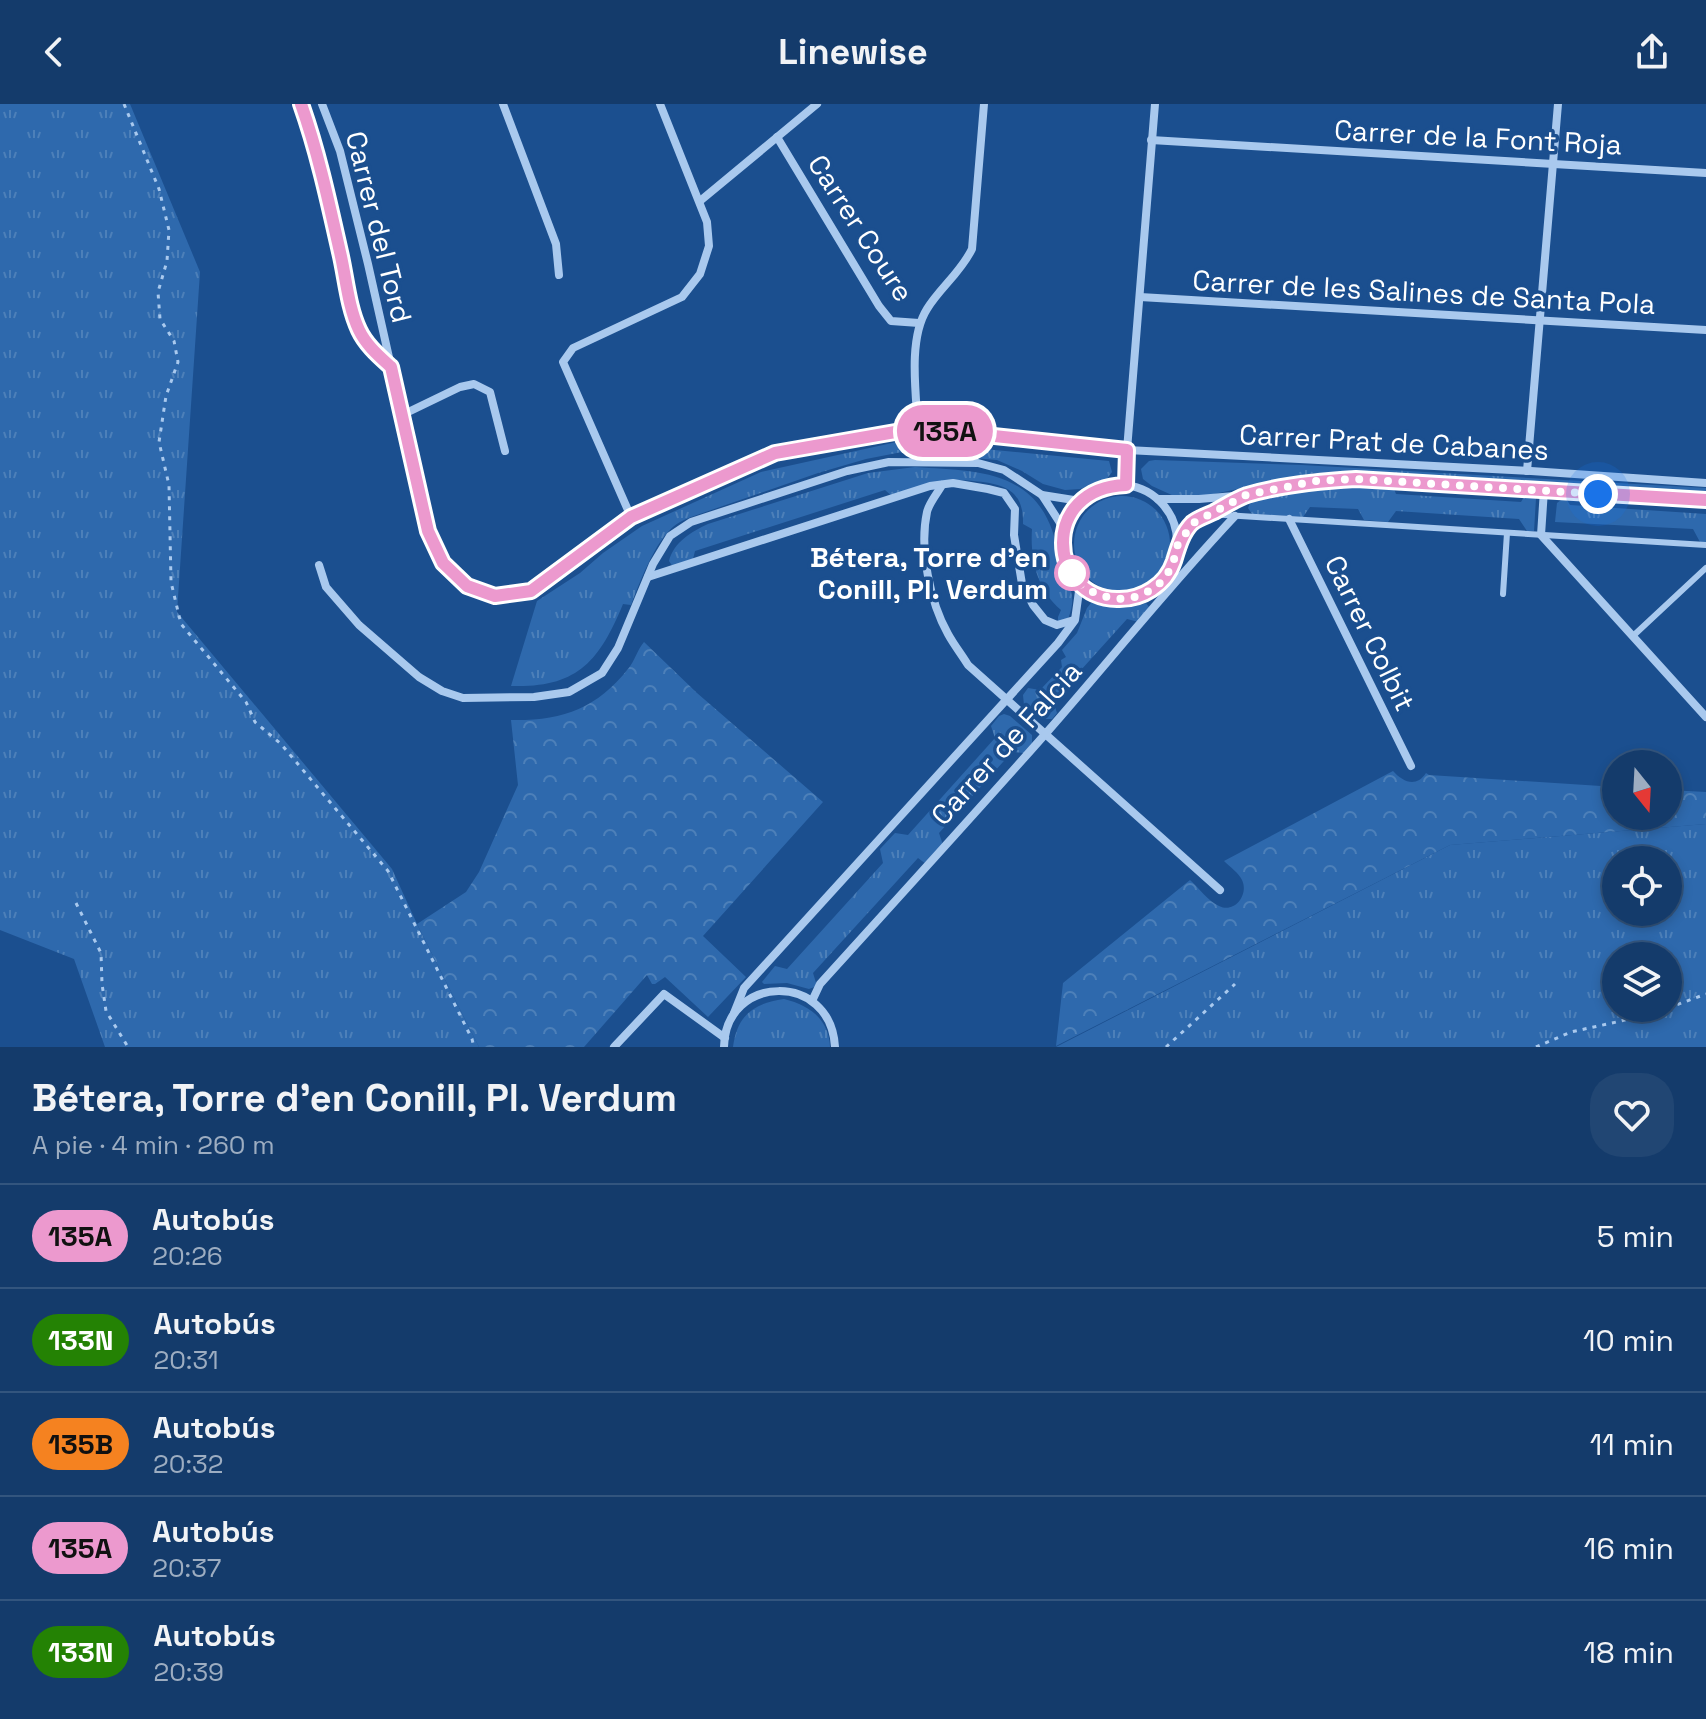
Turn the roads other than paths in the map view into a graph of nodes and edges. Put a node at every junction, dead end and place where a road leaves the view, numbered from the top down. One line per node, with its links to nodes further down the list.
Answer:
1 (301, 104): 19 (street)
2 (322, 104): 19 (street, Carrer del Tord)
3 (503, 104): 14 (street)
4 (660, 104): 13 (street)
5 (817, 104): 9 (street)
6 (984, 104): 17 (street)
7 (1155, 104): 10 (street)
8 (1558, 104): 11 (street)
9 (777, 137): 13 (street); 17 (street, Carrer Coure)
10 (1151, 140): 11 (street, Carrer de la Font Roja); 15 (street)
11 (1553, 164): 12 (street, Carrer de la Font Roja); 16 (street)
12 (1706, 173)
13 (700, 201): 36 (street)
14 (559, 275)
15 (1140, 297): 16 (street, Carrer de les Salines de Santa Pola); 22 (street)
16 (1539, 320): 18 (street, Carrer de les Salines de Santa Pola); 24 (street)
17 (919, 323): 21 (street)
18 (1706, 330)
19 (391, 367): 20 (street, Carrer del Tord)
20 (402, 415): 23 (street); 36 (street, Carrer del Tord)
21 (918, 428): 22 (street, Carrer Prat de Cabanes); 36 (street, Carrer del Tord)
22 (1127, 450): 24 (street, Carrer Prat de Cabanes); 27 (street)
23 (505, 451)
24 (1527, 471): 25 (street, Carrer Prat de Cabanes)
25 (1706, 483)
26 (942, 485): 45 (street); 48 (street); 50 (street)
27 (1126, 485): 31 (street); 33 (street)
28 (1544, 490): 30 (street); 32 (street); 40 (street)
29 (1042, 495): 33 (street); 38 (street); 45 (street)
30 (1246, 495): 31 (street); 34 (street)
31 (1158, 499): 42 (street)
32 (1706, 500)
33 (1080, 501): 38 (street)
34 (1209, 514): 35 (lane); 42 (street)
35 (1235, 516): 37 (lane); 52 (street, Carrer de Falcia)
36 (631, 517)
37 (1289, 519): 39 (lane); 53 (street, Carrer Colbit)
38 (1064, 529): 46 (street)
39 (1507, 533): 40 (lane); 47 (lane)
40 (1541, 535): 41 (lane); 49 (street)
41 (1706, 545)
42 (1177, 546): 46 (street)
43 (319, 565): 45 (street)
44 (1706, 568): 49 (lane)
45 (648, 577)
46 (1080, 584): 48 (street, Carrer de Falcia)
47 (1503, 594)
48 (1075, 620): 50 (street, Carrer de Falcia)
49 (1633, 636): 51 (street)
50 (1007, 699): 52 (street); 56 (street, Carrer de Falcia)
51 (1706, 717)
52 (1046, 734): 54 (street); 55 (street, Carrer de Falcia)
53 (1411, 766)
54 (1220, 890)
55 (812, 1001): 56 (street); 59 (street)
56 (734, 1013): 57 (street, Carrer de Falcia)
57 (724, 1042): 58 (street)
58 (614, 1047)
59 (835, 1047)

